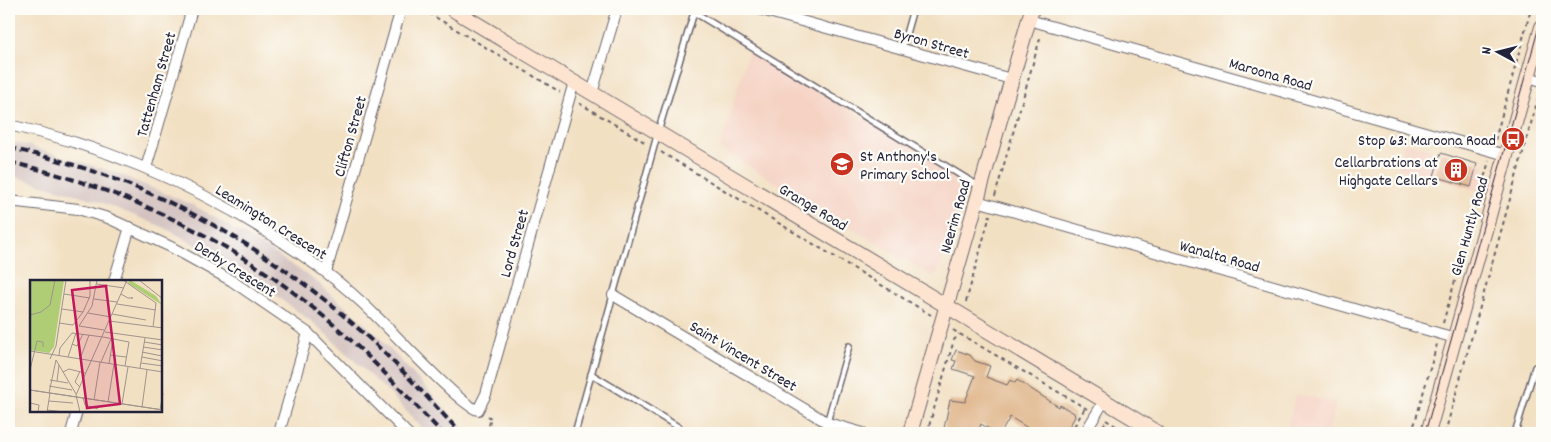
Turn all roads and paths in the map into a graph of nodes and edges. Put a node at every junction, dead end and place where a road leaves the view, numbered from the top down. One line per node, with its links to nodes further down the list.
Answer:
1 (192, 9): 25 (street, Tattenham Street)
2 (401, 9): 31 (street, Clifton Street)
3 (422, 9): 19 (path)
4 (616, 9): 18 (street)
5 (758, 9): 13 (street, Byron Street)
6 (913, 9): 13 (lane)
7 (1531, 9): 23 (path)
8 (457, 10): 16 (main road, Grange Road)
9 (695, 10): 21 (lane); 26 (lane)
10 (1030, 14): 11 (street, Maroona Road); 15 (main road, Neerim Road)
11 (1044, 24): 23 (street, Maroona Road); 29 (path)
12 (1542, 27): 14 (main road, Glen Huntly Road)
13 (902, 49): 15 (street, Byron Street)
14 (1528, 77): 17 (street); 24 (main road, Glen Huntly Road)
15 (1011, 79): 26 (main road, Neerim Road)
16 (574, 82): 18 (main road, Grange Road); 19 (street, Lord Street)
17 (1542, 83): 67 (path)
18 (592, 93): 21 (main road, Grange Road)
19 (570, 98): 22 (path); 46 (street, Lord Street)
20 (9, 126): 25 (street, Leamington Crescent)
21 (658, 132): 22 (lane); 34 (main road, Grange Road)
22 (654, 148): 33 (lane); 36 (path)
23 (1492, 151): 24 (street, Maroona Road); 39 (path)
24 (1506, 155): 40 (main road, Glen Huntly Road)
25 (146, 168): 31 (street, Leamington Crescent)
26 (981, 187): 28 (main road, Neerim Road)
27 (9, 201): 30 (street, Derby Crescent)
28 (976, 201): 29 (street, Wanalta Road); 34 (main road, Neerim Road)
29 (992, 206): 35 (path); 39 (street, Wanalta Road)
30 (130, 227): 32 (street); 38 (street, Derby Crescent)
31 (326, 272): 46 (street, Leamington Crescent)
32 (114, 280)
33 (613, 295): 43 (lane); 50 (street, Saint Vincent Street)
34 (947, 306): 35 (main road, Grange Road); 36 (main road, Neerim Road)
35 (963, 316): 44 (main road, Grange Road)
36 (942, 322): 37 (path); 58 (main road, Neerim Road)
37 (960, 332): 45 (path); 59 (path)
38 (308, 333): 52 (street); 53 (street, Derby Crescent)
39 (1440, 334): 40 (street, Wanalta Road); 65 (path)
40 (1455, 338): 66 (main road, Glen Huntly Road)
41 (849, 346): 50 (lane)
42 (1542, 366): 68 (lane)
43 (591, 374): 55 (lane); 56 (lane)
44 (1104, 401): 48 (street); 64 (main road, Grange Road)
45 (1085, 408): 48 (path); 60 (path)
46 (478, 410): 54 (path)
47 (77, 412): 51 (street)
48 (1096, 414): 49 (path); 61 (street)
49 (1106, 421): 62 (path); 63 (path)
50 (826, 428): 57 (street, Saint Vincent Street)
51 (71, 433)
52 (280, 433)
53 (407, 433)
54 (487, 433)
55 (575, 433)
56 (688, 433)
57 (863, 433)
58 (910, 433)
59 (927, 433)
60 (1070, 433)
61 (1085, 433)
62 (1099, 433)
63 (1127, 433)
64 (1158, 433)
65 (1412, 433)
66 (1428, 433)
67 (1445, 433)
68 (1515, 433)

